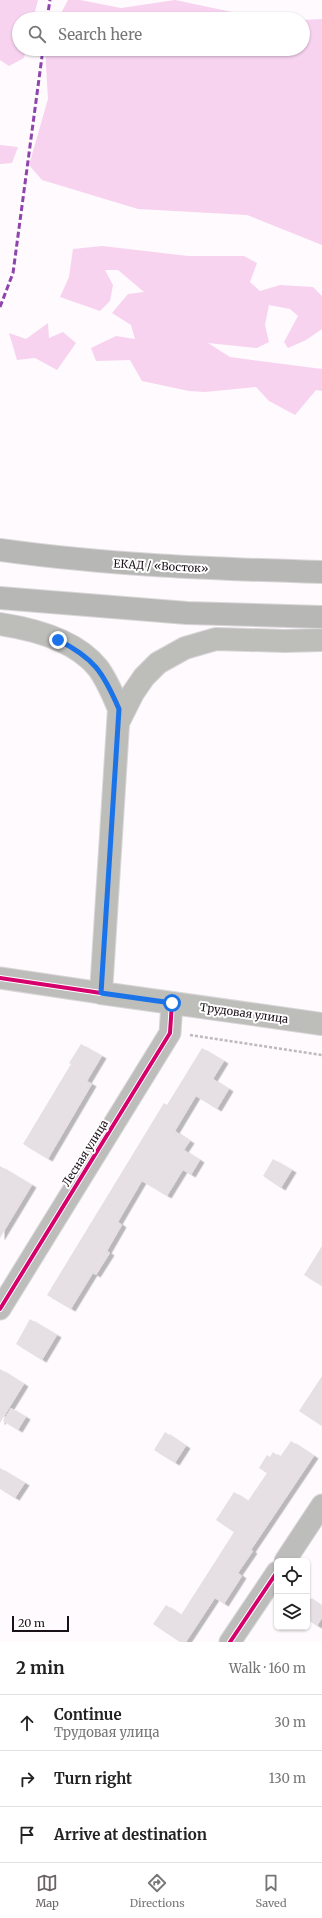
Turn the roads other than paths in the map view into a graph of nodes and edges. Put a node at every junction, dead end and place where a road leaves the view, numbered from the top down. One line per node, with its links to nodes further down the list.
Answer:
1 (0, 550): 2 (highway, ЕКАД / «Восток»)
2 (322, 572)
3 (0, 598): 4 (highway)
4 (322, 617)
5 (0, 624): 7 (main road)
6 (322, 640): 7 (main road)
7 (119, 721): 9 (main road)
8 (0, 978): 9 (street, Трудовая улица)
9 (101, 993): 10 (main road, Трудовая улица)
10 (172, 1003): 11 (main road, Трудовая улица); 12 (street, Лесная улица)
11 (322, 1024)
12 (0, 1309)
13 (322, 1505): 14 (street)
14 (286, 1558)
15 (274, 1576): 16 (street)
16 (230, 1642)

